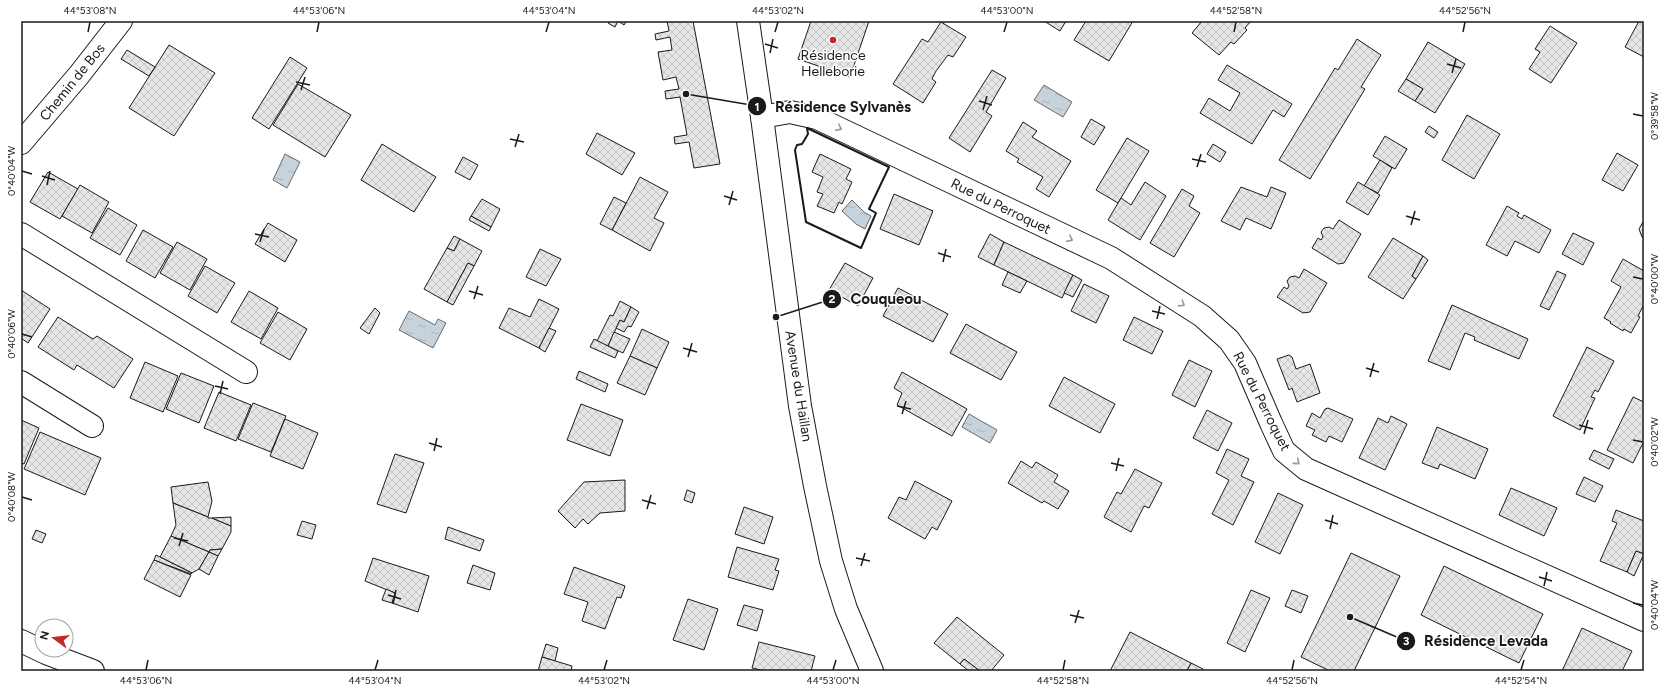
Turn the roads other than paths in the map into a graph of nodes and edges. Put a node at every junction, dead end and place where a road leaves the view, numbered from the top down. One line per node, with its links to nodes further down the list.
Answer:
1 (121, 21): 4 (street, Chemin de Bos)
2 (748, 21): 3 (street, Avenue du Haillan)
3 (762, 116): 9 (street, Rue du Perroquet, one-way to 9); 12 (street, Avenue du Haillan)
4 (21, 143)
5 (21, 234): 6 (street)
6 (246, 372)
7 (21, 382): 8 (street)
8 (92, 426)
9 (1644, 620)
10 (21, 642): 11 (street)
11 (93, 671)
12 (872, 671)

